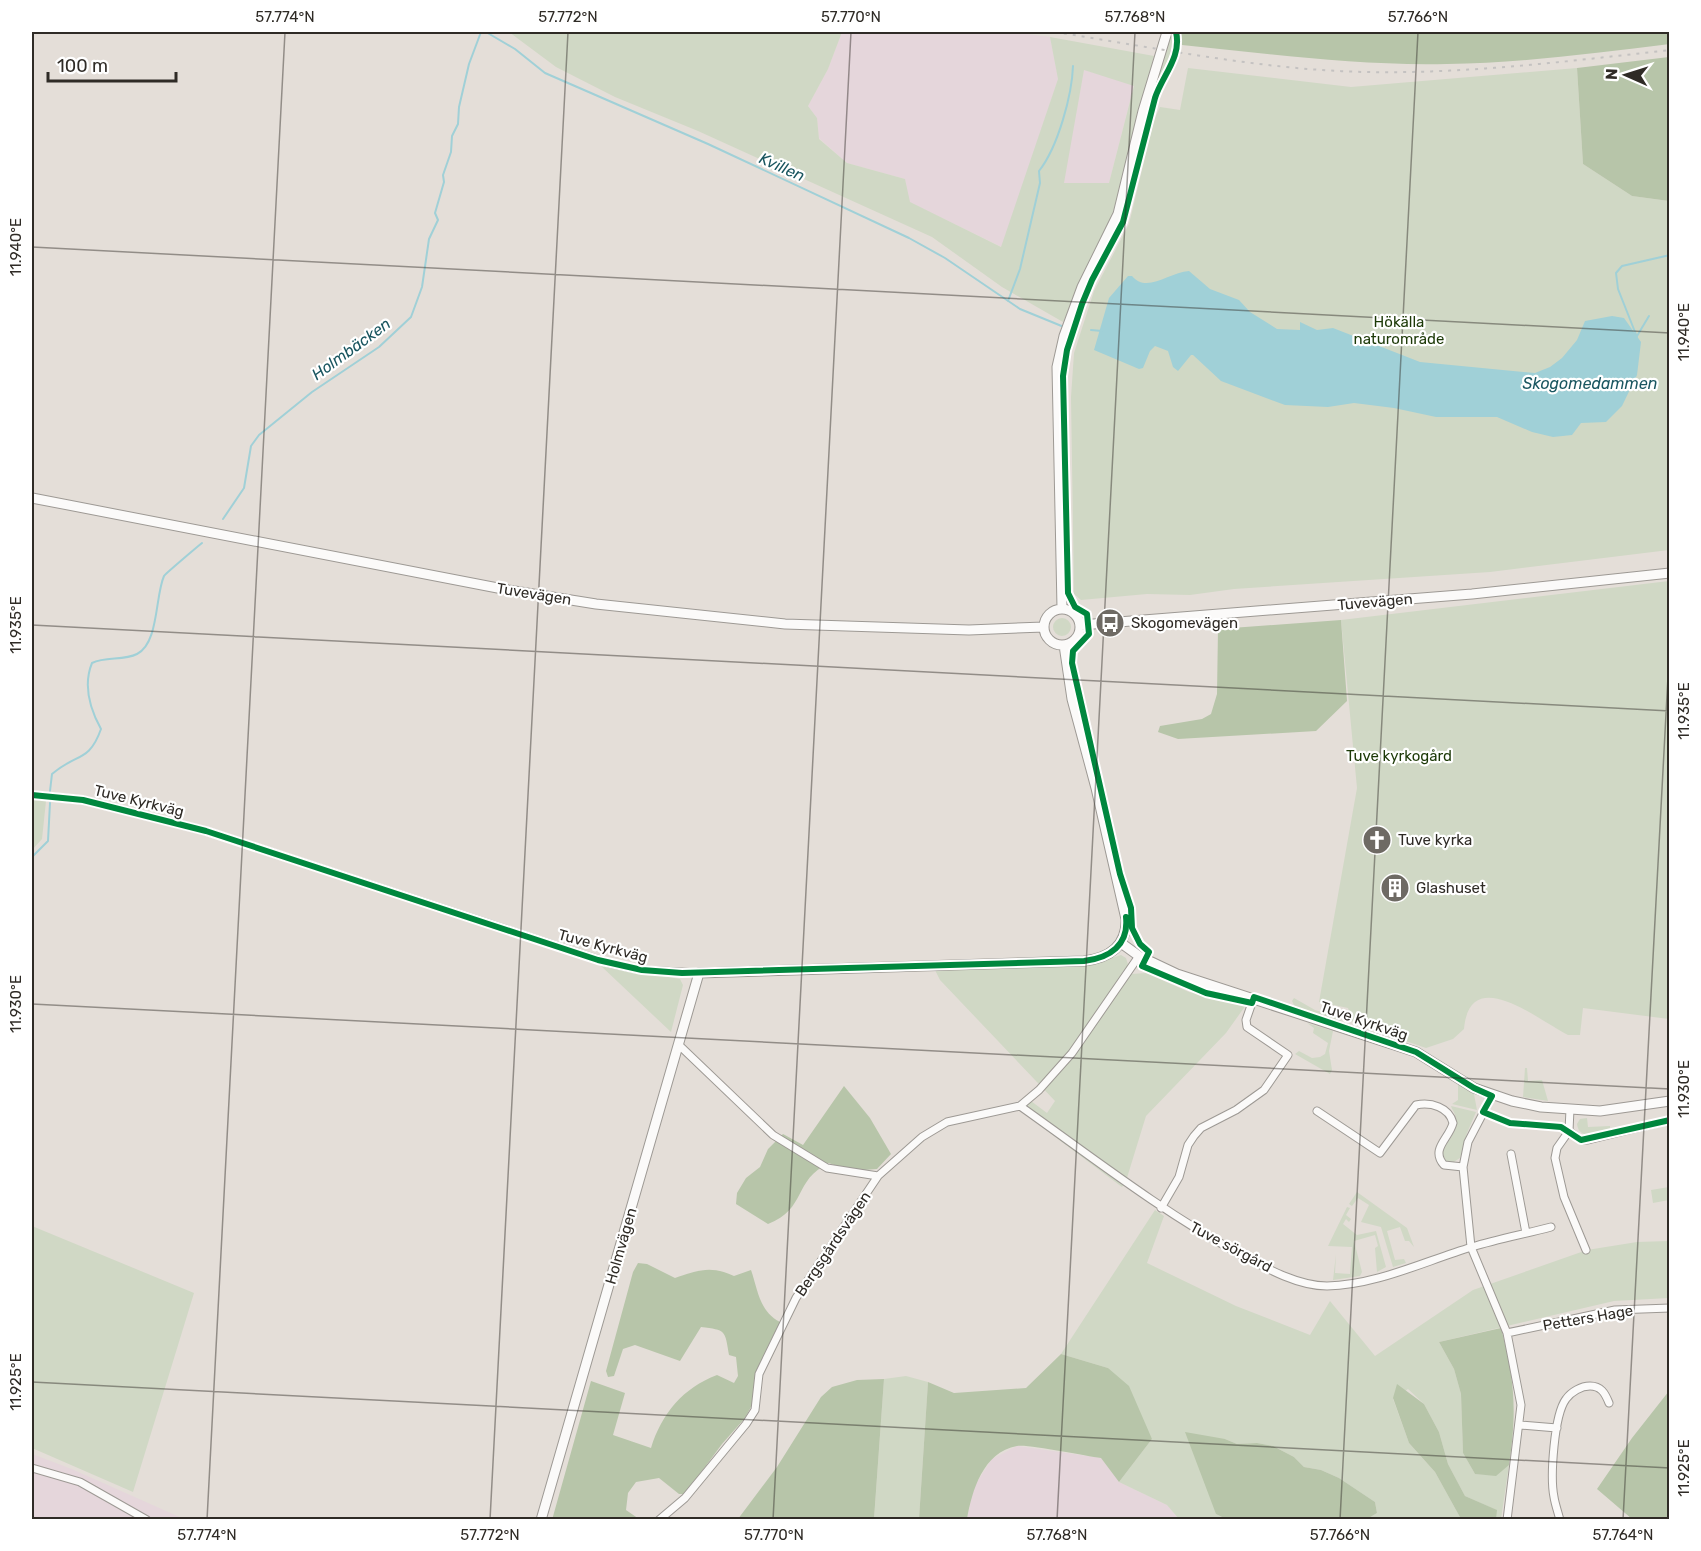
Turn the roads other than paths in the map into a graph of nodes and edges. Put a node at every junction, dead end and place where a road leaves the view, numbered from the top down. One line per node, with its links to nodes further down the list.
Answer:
1 (1167, 32): 4 (street)
2 (32, 498): 6 (street, Tuvevägen)
3 (1670, 573): 5 (street, Tuvevägen)
4 (1062, 608): 5 (street); 6 (street)
5 (1081, 625): 7 (street)
6 (1044, 627): 7 (street)
7 (1065, 645): 9 (street)
8 (32, 795): 11 (street, Tuve Kyrkväg)
9 (1121, 943): 10 (street, Tuve Kyrkväg); 11 (street, Tuve Kyrkväg)
10 (1139, 956): 12 (street, Tuve Kyrkväg); 16 (street, Bergsgårdsvägen)
11 (699, 973): 13 (street, Holmvägen)
12 (1254, 997): 14 (street, Tuve Kyrkväg); 24 (street)
13 (680, 1046): 23 (street, Bergsgårdsvägen); 36 (street, Holmvägen)
14 (1492, 1095): 17 (street, Tuve Kyrkväg); 22 (street)
15 (1670, 1101): 17 (street, Tuve Kyrkväg)
16 (1020, 1106): 23 (street, Bergsgårdsvägen); 24 (street, Tuve sörgård)
17 (1569, 1109): 20 (street)
18 (1317, 1111): 22 (street)
19 (1670, 1120): 20 (street)
20 (1569, 1131): 28 (street)
21 (1511, 1154): 26 (street)
22 (1463, 1167): 27 (street)
23 (878, 1176): 37 (street, Bergsgårdsvägen)
24 (1161, 1208): 27 (street, Tuve sörgård)
25 (1551, 1227): 26 (street, Tuve sörgård)
26 (1526, 1233): 27 (street, Tuve sörgård)
27 (1471, 1247): 30 (street)
28 (1586, 1250)
29 (1670, 1308): 30 (street, Petters Hage)
30 (1507, 1333): 32 (street)
31 (1609, 1403): 33 (street)
32 (1520, 1425): 33 (street); 38 (street)
33 (1557, 1428): 39 (street)
34 (32, 1468): 35 (street)
35 (147, 1520)
36 (542, 1520)
37 (659, 1520)
38 (1507, 1520)
39 (1560, 1520)

